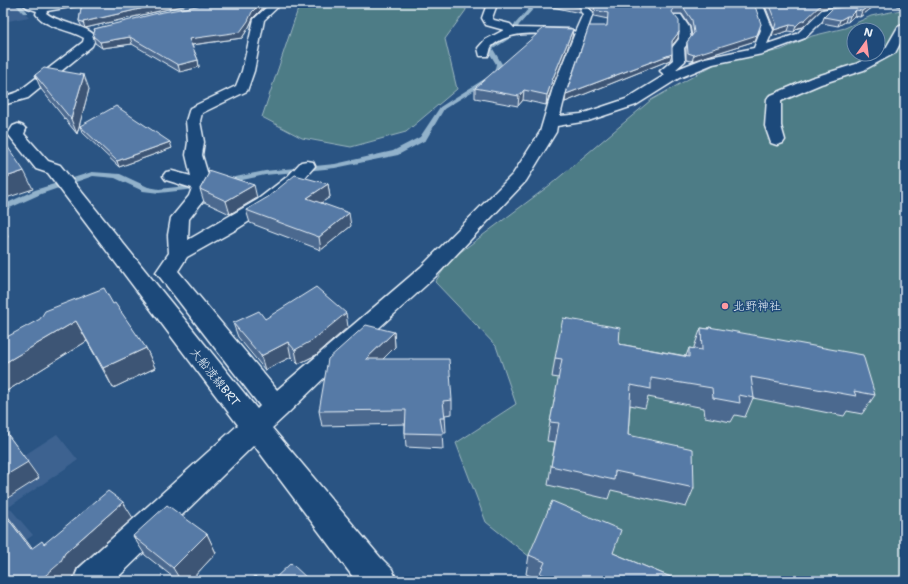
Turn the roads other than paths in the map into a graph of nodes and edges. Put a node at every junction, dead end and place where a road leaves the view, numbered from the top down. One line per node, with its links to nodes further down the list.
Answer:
1 (26, 3): 10 (street)
2 (76, 3): 10 (street)
3 (277, 3): 26 (street)
4 (488, 3): 14 (street)
5 (577, 3): 16 (street)
6 (757, 3): 17 (street)
7 (846, 3): 17 (street)
8 (902, 3): 9 (street)
9 (905, 4)
10 (46, 6): 15 (street)
11 (677, 17): 19 (street)
12 (905, 27): 23 (street)
13 (100, 29): 15 (street)
14 (514, 31): 16 (street); 18 (street)
15 (85, 33): 20 (street)
16 (581, 33): 21 (street)
17 (758, 51): 19 (street)
18 (484, 53)
19 (674, 75): 21 (street)
20 (3, 101)
21 (550, 122): 28 (street)
22 (13, 124): 29 (street, 大船渡線BRT)
23 (777, 140)
24 (307, 166): 27 (street)
25 (172, 176): 26 (street)
26 (200, 190): 27 (street)
27 (179, 253): 28 (street)
28 (277, 408): 29 (street)
29 (256, 427): 30 (street); 31 (street, 大船渡線BRT)
30 (90, 581)
31 (380, 581)

